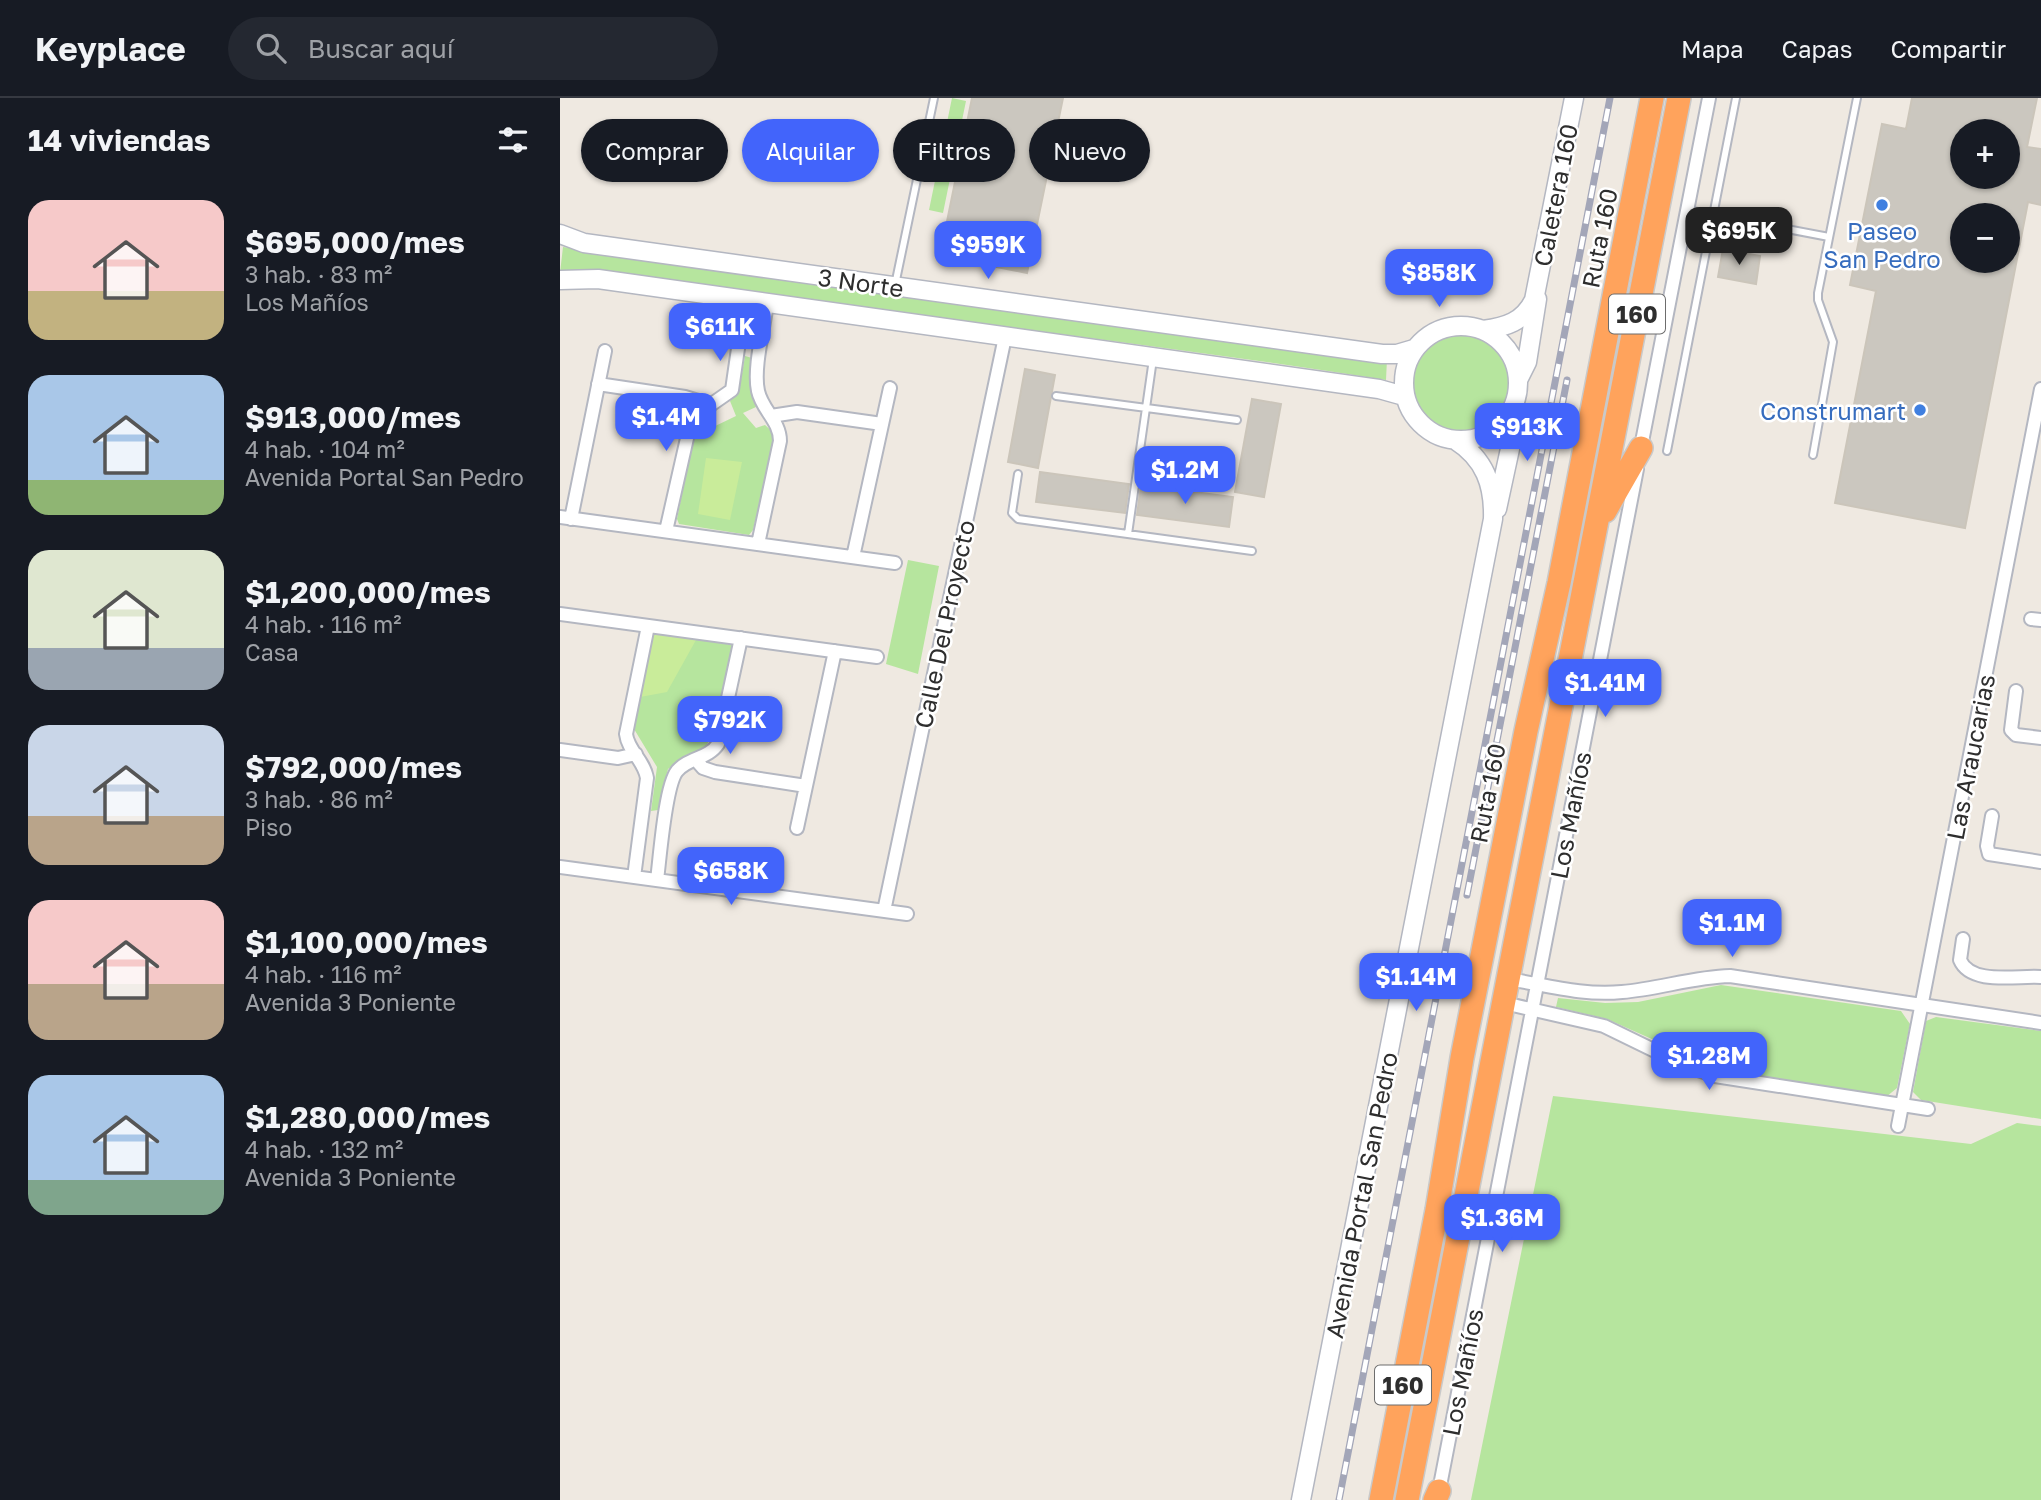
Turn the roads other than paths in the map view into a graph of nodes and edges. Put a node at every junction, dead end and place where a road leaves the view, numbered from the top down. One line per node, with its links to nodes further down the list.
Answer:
1 (934, 98): 13 (lane)
2 (1574, 98): 14 (street, Caletera 160)
3 (1652, 98): 71 (highway, Ruta 160 / 160)
4 (1679, 98): 41 (highway, 160)
5 (1709, 98): 8 (street, Los Mañíos)
6 (1736, 98): 9 (lane)
7 (1857, 98): 11 (lane)
8 (1687, 210): 9 (lane); 35 (street, Los Mañíos)
9 (1715, 215): 11 (lane); 36 (lane)
10 (560, 234): 13 (street, 3 Norte)
11 (1829, 237): 37 (lane)
12 (560, 280): 15 (street, 3 Norte)
13 (895, 287): 19 (street, 3 Norte)
14 (1536, 292): 17 (street, Caletera 160); 22 (street, Caletera 160)
15 (745, 300): 16 (street, 3 Norte); 29 (street)
16 (767, 303): 18 (street, 3 Norte); 31 (street)
17 (1483, 330): 19 (street, 3 Norte); 22 (street)
18 (1005, 337): 21 (street, 3 Norte); 65 (street, Calle Del Proyecto)
19 (1413, 349): 27 (street)
20 (605, 351): 23 (street)
21 (1153, 358): 27 (street, 3 Norte); 30 (lane)
22 (1518, 380): 28 (street)
23 (598, 384): 29 (street); 39 (street)
24 (890, 388): 33 (street)
25 (2041, 389): 73 (street, Las Araucarias)
26 (1056, 396): 30 (lane)
27 (1404, 396): 34 (street)
28 (1515, 401): 34 (street); 40 (street, Avenida Portal San Pedro)
29 (711, 405): 42 (street)
30 (1146, 410): 32 (lane); 43 (lane)
31 (771, 416): 33 (street); 44 (street)
32 (1237, 420)
33 (882, 424): 46 (street)
34 (1455, 440): 40 (street, Avenida Portal San Pedro)
35 (1641, 448): 41 (highway); 70 (street, Los Mañíos)
36 (1667, 451)
37 (1813, 455)
38 (1018, 474): 43 (lane)
39 (566, 518): 42 (street)
40 (1493, 519): 80 (street, Avenida Portal San Pedro)
41 (1595, 529): 69 (highway, 160)
42 (666, 531): 44 (street)
43 (1128, 534): 45 (lane)
44 (758, 544): 46 (street)
45 (1252, 551)
46 (853, 557): 47 (street)
47 (895, 563)
48 (560, 614): 49 (street)
49 (648, 626): 50 (street); 56 (street)
50 (741, 638): 51 (street); 57 (street)
51 (835, 651): 52 (street); 58 (street)
52 (877, 656)
53 (2016, 691): 54 (street)
54 (2041, 738)
55 (560, 750): 56 (street)
56 (636, 754): 63 (street)
57 (696, 760): 58 (street); 64 (street)
58 (806, 786): 60 (street)
59 (1992, 816): 61 (street)
60 (797, 828)
61 (2041, 863)
62 (560, 867): 63 (street)
63 (634, 877): 64 (street)
64 (657, 880): 65 (street)
65 (884, 911): 66 (street)
66 (907, 914)
67 (1963, 939): 68 (street)
68 (2041, 977)
69 (1508, 979): 70 (street); 71 (highway); 72 (highway, 160)
70 (1538, 984): 73 (street); 74 (street, Los Mañíos)
71 (1476, 986): 72 (highway); 81 (highway, Ruta 160 / 160)
72 (1504, 1003): 74 (street); 82 (highway, 160)
73 (1921, 1007): 75 (street); 76 (street, Las Araucarias)
74 (1532, 1011): 76 (street); 79 (street, Los Mañíos)
75 (2041, 1023)
76 (1902, 1107): 77 (street); 78 (street, Las Araucarias)
77 (1928, 1109)
78 (1898, 1126)
79 (1437, 1497)
80 (1301, 1500)
81 (1381, 1500)
82 (1408, 1500)

